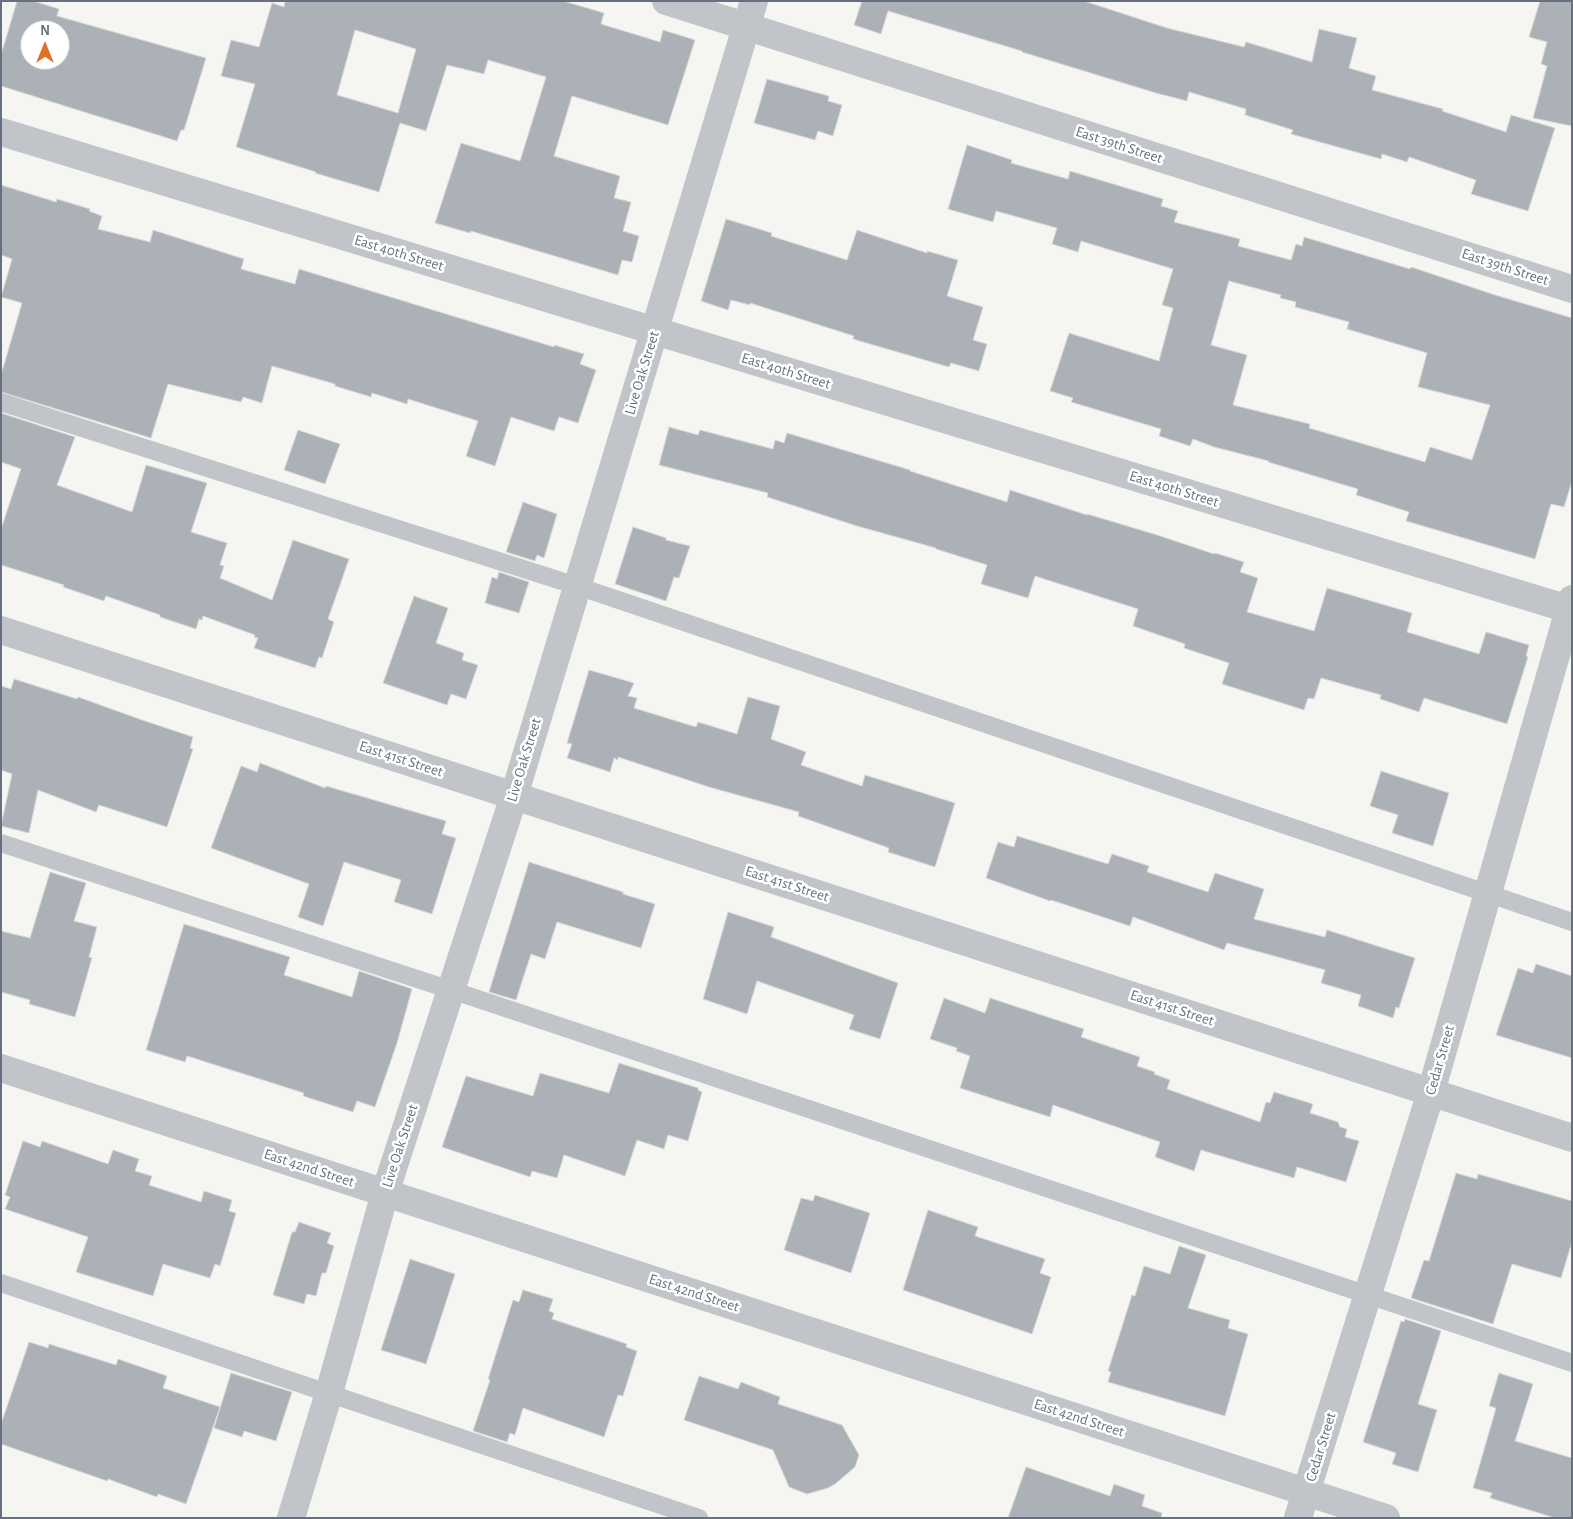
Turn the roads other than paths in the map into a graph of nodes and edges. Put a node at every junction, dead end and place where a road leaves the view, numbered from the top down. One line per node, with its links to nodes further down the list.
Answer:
1 (666, 1): 3 (street, East 39th Street)
2 (754, 1): 3 (street, Live Oak Street)
3 (746, 27): 5 (street, East 39th Street); 6 (street, Live Oak Street)
4 (1, 132): 6 (street, East 40th Street)
5 (1572, 289)
6 (654, 332): 8 (street, Live Oak Street); 9 (street, East 40th Street)
7 (1, 402): 8 (lane)
8 (577, 586): 11 (street, Live Oak Street); 13 (lane)
9 (1571, 606): 13 (street, Cedar Street)
10 (1, 630): 11 (street, East 41st Street)
11 (514, 796): 15 (street, Live Oak Street); 17 (street, East 41st Street)
12 (1, 843): 15 (lane)
13 (1488, 894): 14 (lane); 17 (street, Cedar Street)
14 (1572, 922)
15 (451, 990): 19 (street, Live Oak Street); 21 (lane)
16 (1, 1068): 19 (street, East 42nd Street)
17 (1431, 1092): 18 (street, East 41st Street); 21 (street, Cedar Street)
18 (1572, 1138)
19 (385, 1193): 23 (street, Live Oak Street); 24 (street, East 42nd Street)
20 (1, 1283): 23 (lane)
21 (1368, 1295): 22 (lane); 24 (street, Cedar Street)
22 (1572, 1363)
23 (329, 1393): 25 (street, Live Oak Street); 26 (lane)
24 (1307, 1492): 27 (street, Cedar Street); 28 (street, East 42nd Street)
25 (291, 1518)
26 (699, 1518)
27 (1298, 1518)
28 (1386, 1518)

